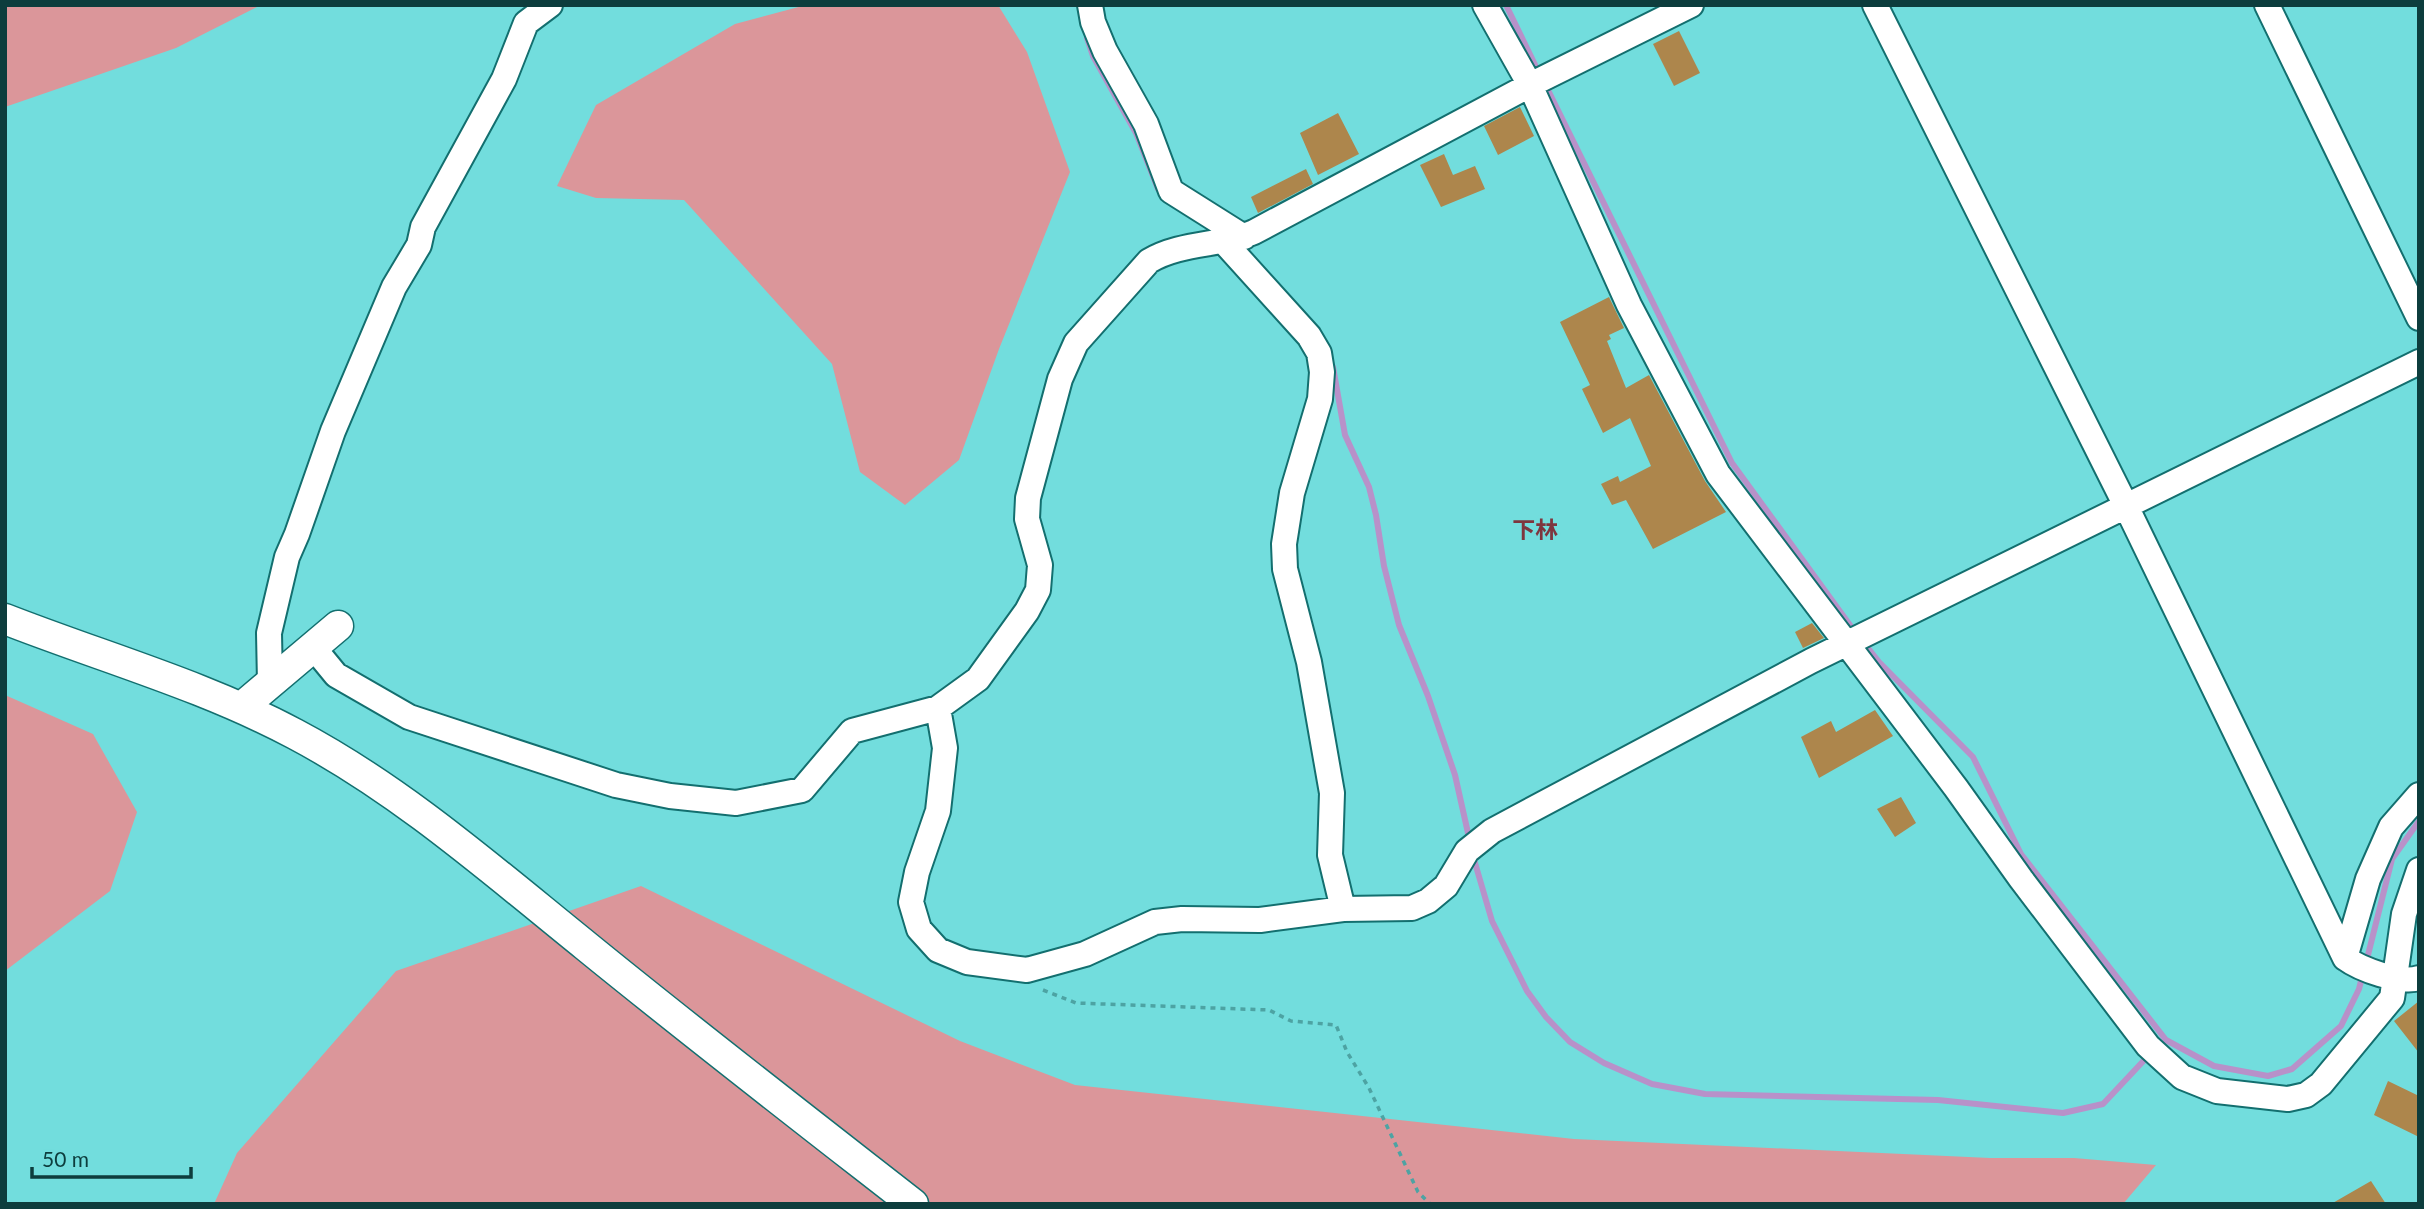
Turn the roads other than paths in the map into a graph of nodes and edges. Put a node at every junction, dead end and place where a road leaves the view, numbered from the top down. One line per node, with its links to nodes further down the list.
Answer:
1 (550, 5): 16 (street)
2 (1090, 5): 8 (street)
3 (1485, 5): 7 (street)
4 (1691, 5): 7 (street)
5 (1875, 5): 11 (street)
6 (2267, 5): 9 (street)
7 (1539, 80): 8 (street); 14 (street)
8 (1234, 239): 18 (street); 21 (street)
9 (2419, 318)
10 (2419, 362): 11 (street)
11 (2126, 506): 14 (street); 22 (street)
12 (5, 620): 17 (street)
13 (338, 626): 15 (street)
14 (1856, 639): 21 (street); 23 (street)
15 (313, 647): 16 (street); 18 (street)
16 (270, 683): 17 (street)
17 (242, 707): 24 (street)
18 (938, 708): 21 (street)
19 (2419, 795): 22 (street)
20 (2419, 870): 23 (street)
21 (1343, 909)
22 (2349, 961): 23 (street)
23 (2398, 976)
24 (913, 1204)

